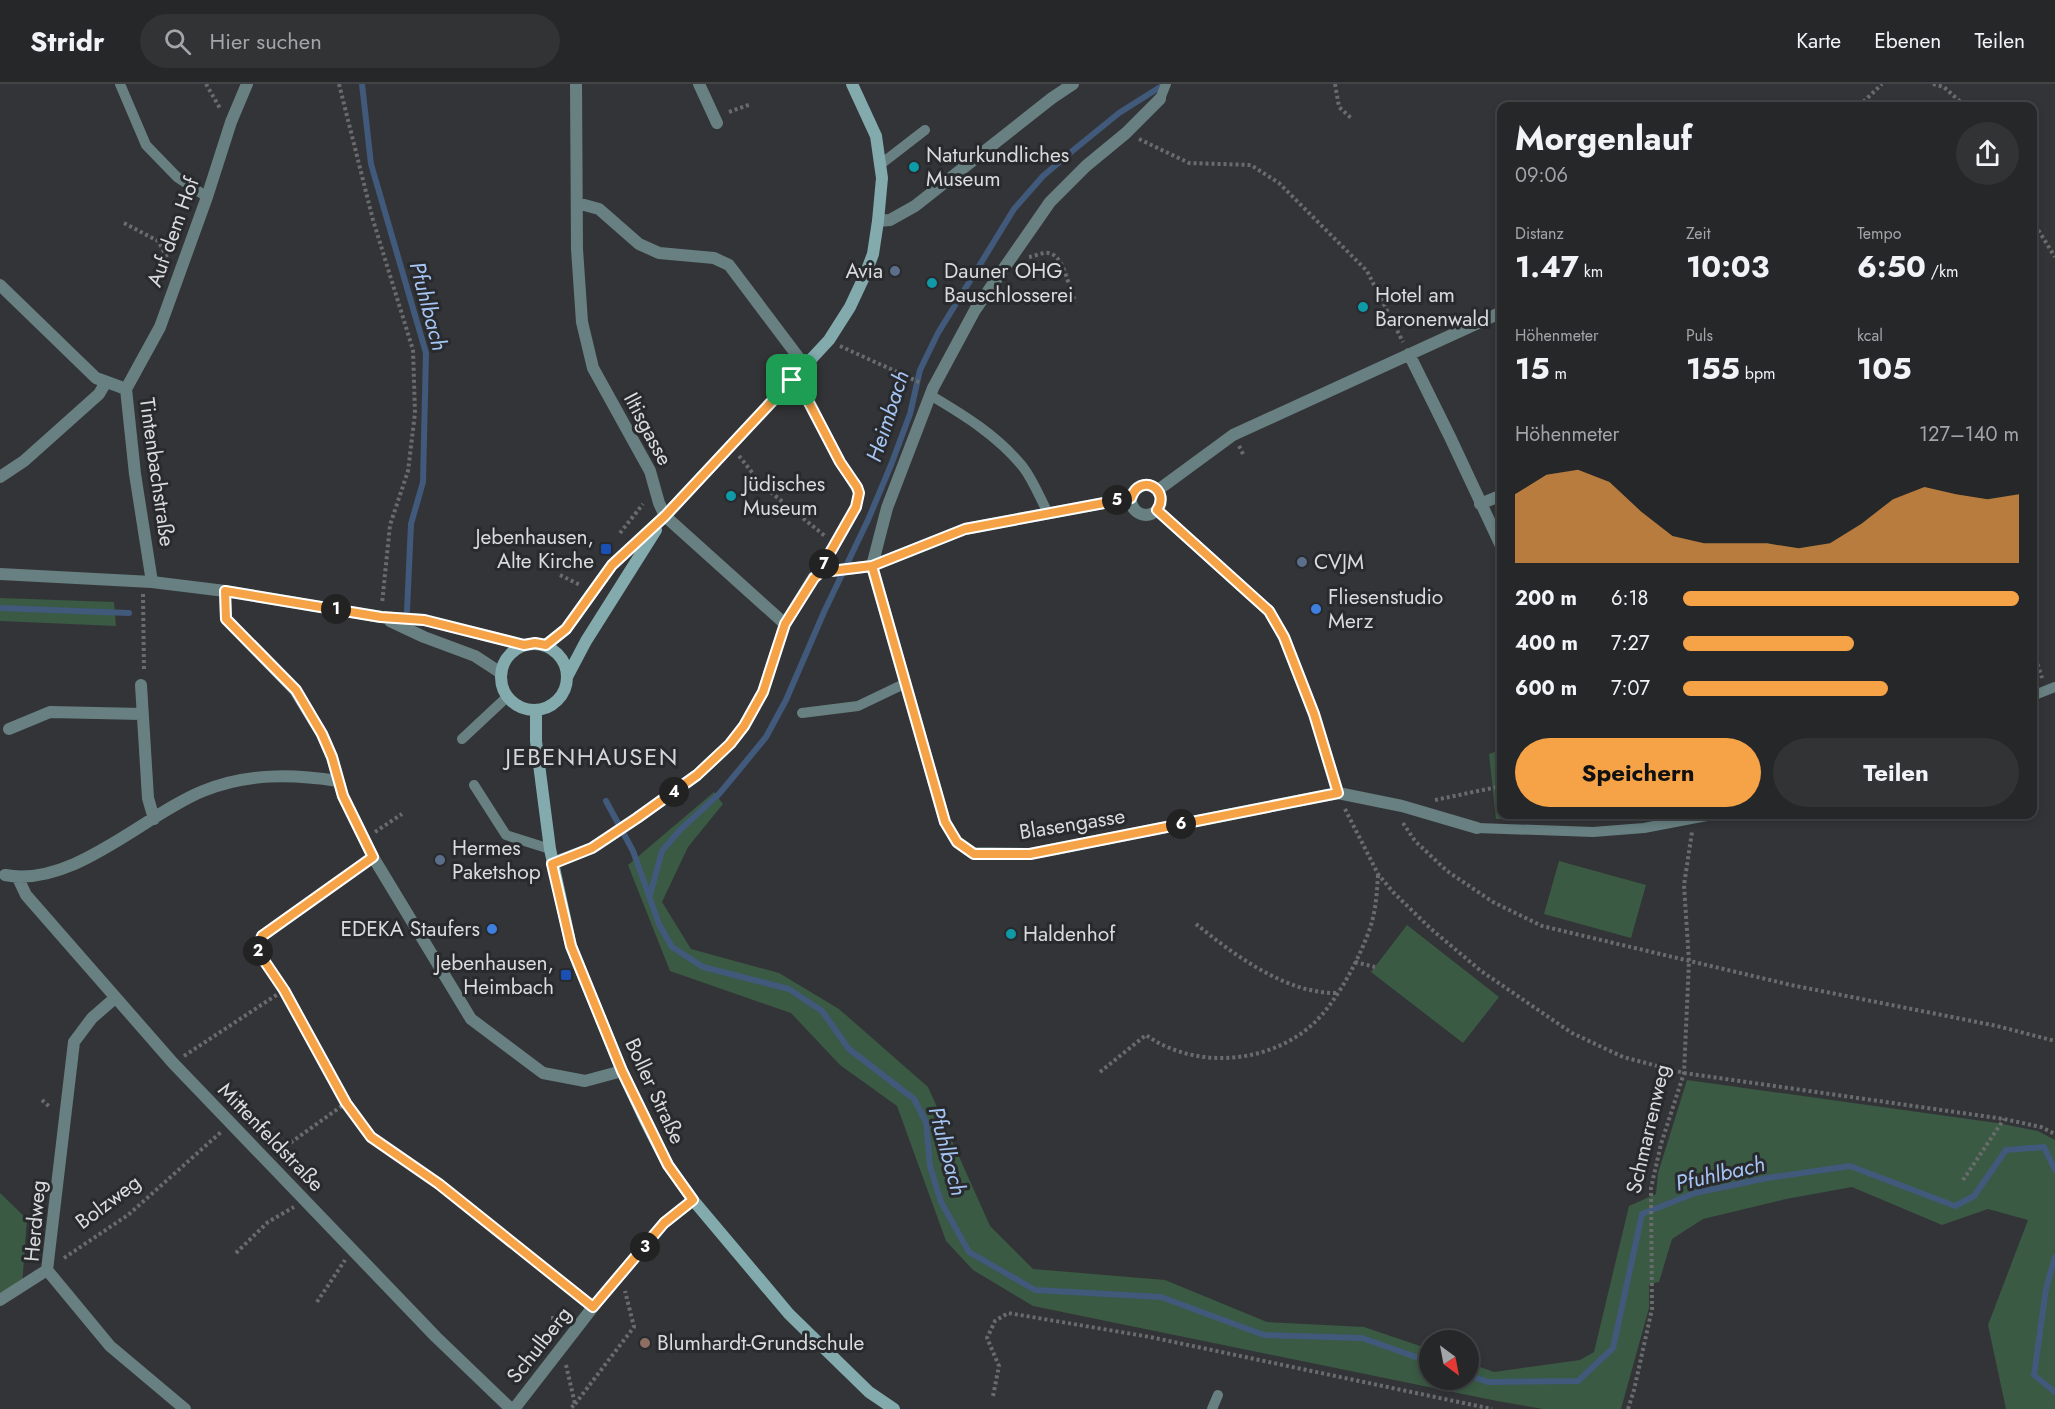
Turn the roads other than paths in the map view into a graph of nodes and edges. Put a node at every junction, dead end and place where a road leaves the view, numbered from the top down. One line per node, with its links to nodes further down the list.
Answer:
1 (120, 84): 12 (lane)
2 (247, 84): 12 (street, Auf dem Hof)
3 (576, 84): 13 (street, Iltisgasse)
4 (699, 84): 9 (street)
5 (852, 84): 11 (main road)
6 (1073, 84): 14 (street)
7 (1166, 84): 8 (lane)
8 (1160, 99): 22 (street)
9 (715, 120)
10 (925, 130): 11 (lane)
11 (881, 164): 14 (main road)
12 (207, 196): 21 (street, Auf dem Hof)
13 (577, 202): 18 (street); 30 (street, Iltisgasse)
14 (878, 221): 18 (main road)
15 (0, 285): 20 (street, Tintenbachstraße)
16 (1497, 314): 17 (street)
17 (1409, 354): 24 (street); 27 (street)
18 (805, 366): 19 (main road)
19 (792, 380): 30 (main road); 33 (lane)
20 (106, 382): 21 (street, Tintenbachstraße); 23 (street)
21 (126, 389): 35 (street, Tintenbachstraße)
22 (927, 390): 29 (lane); 32 (street)
23 (0, 477)
24 (1158, 490): 26 (street); 28 (street)
25 (1497, 497): 27 (street)
26 (1131, 498): 28 (street); 29 (street)
27 (1480, 504): 31 (street)
28 (1157, 510): 55 (street)
29 (1048, 513): 32 (street)
30 (665, 516): 38 (street, Iltisgasse); 40 (main road); 42 (main road)
31 (1497, 538)
32 (868, 567): 33 (street); 43 (street, Blasengasse)
33 (826, 571): 38 (street)
34 (0, 574): 35 (street)
35 (147, 581): 36 (street)
36 (225, 591): 37 (street); 53 (street)
37 (381, 617): 39 (street); 41 (street)
38 (785, 624): 60 (street)
39 (524, 645): 40 (main road); 41 (main road)
40 (546, 645): 42 (main road)
41 (501, 673): 47 (main road)
42 (567, 677): 48 (main road)
43 (906, 682): 49 (lane); 55 (street, Blasengasse)
44 (141, 685): 50 (street)
45 (2051, 688): 46 (lane)
46 (2037, 694)
47 (507, 697): 48 (main road); 52 (lane)
48 (536, 710): 59 (main road, Boller Straße)
49 (802, 713)
50 (142, 714): 51 (street); 56 (street)
51 (9, 729)
52 (462, 739)
53 (338, 781): 56 (street); 62 (street)
54 (474, 785): 59 (lane)
55 (1338, 793): 58 (street)
56 (153, 819): 61 (street, Mittenfeldstraße)
57 (1694, 819): 58 (lane)
58 (1477, 828)
59 (550, 849): 60 (main road, Boller Straße)
60 (552, 864): 62 (main road, Boller Straße)
61 (115, 998): 64 (street, Herdweg); 68 (street, Mittenfeldstraße)
62 (622, 1071): 63 (main road, Boller Straße)
63 (693, 1200): 68 (street, Schulberg); 69 (main road, Boller Straße)
64 (47, 1270): 65 (street); 67 (street, Herdweg)
65 (0, 1300)
66 (1218, 1395): 70 (lane)
67 (184, 1409)
68 (512, 1409)
69 (894, 1409)
70 (1212, 1409)

